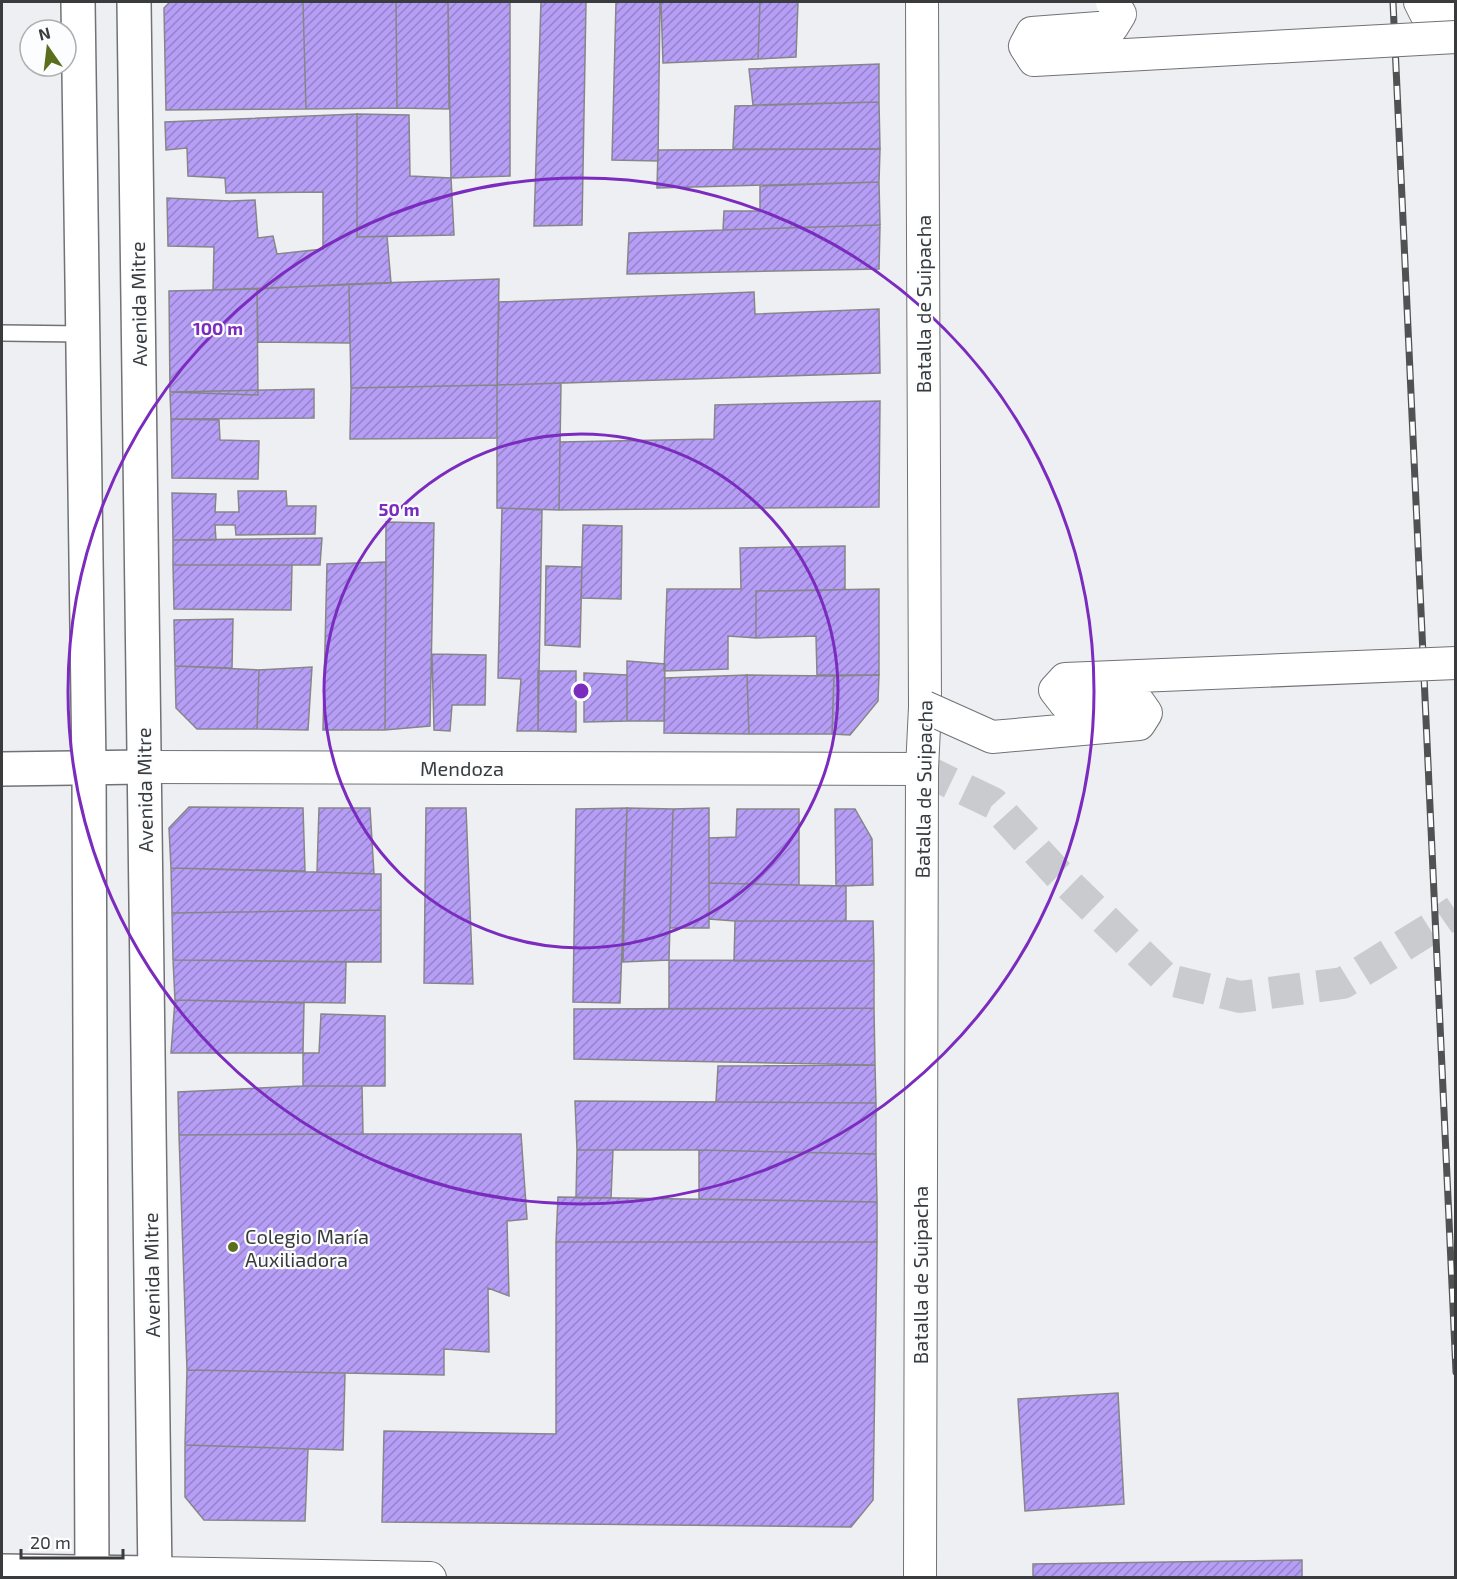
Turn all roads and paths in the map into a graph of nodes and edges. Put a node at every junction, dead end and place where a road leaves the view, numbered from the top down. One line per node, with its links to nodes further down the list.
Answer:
1 (78, 2): 9 (main road)
2 (134, 2): 13 (main road, Avenida Mitre)
3 (922, 2): 11 (street, Batalla de Suipacha)
4 (1112, 2): 7 (street, bridge)
5 (1420, 2): 6 (street)
6 (1455, 13)
7 (1455, 37)
8 (2, 333): 9 (lane)
9 (82, 334): 12 (main road)
10 (1455, 663): 11 (street, bridge)
11 (925, 707): 15 (street, Batalla de Suipacha)
12 (89, 767): 13 (main road, Mendoza); 14 (main road, Mendoza); 17 (main road)
13 (144, 767): 15 (street, Mendoza); 18 (main road, Avenida Mitre)
14 (2, 769)
15 (922, 770): 20 (street, Batalla de Suipacha)
16 (2, 1570): 17 (main road)
17 (92, 1574): 18 (main road)
18 (155, 1575): 19 (street)
19 (430, 1578)
20 (920, 1578)

